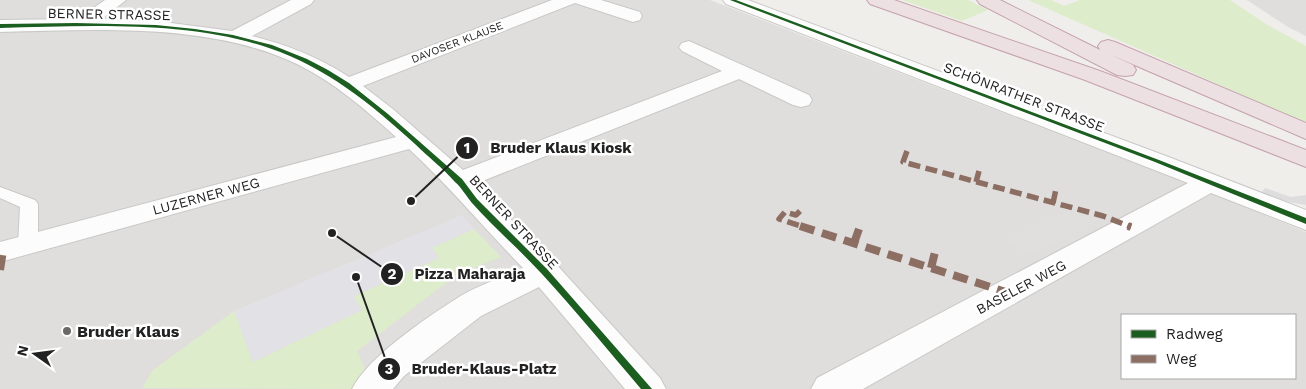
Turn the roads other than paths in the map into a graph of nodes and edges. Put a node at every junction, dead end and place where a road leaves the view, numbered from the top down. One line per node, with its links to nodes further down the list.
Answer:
1 (117, 0): 10 (street)
2 (305, 0): 12 (street)
3 (568, 0): 15 (street, DAVOSER KLAUSE)
4 (582, 0): 9 (street)
5 (732, 0): 22 (street, SCHÖNRATHER STRASSE)
6 (876, 0): 20 (highway)
7 (986, 0): 19 (highway)
8 (1011, 0): 17 (highway)
9 (633, 16)
10 (82, 25): 11 (street, BERNER STRASSE); 12 (street, BERNER STRASSE)
11 (0, 26)
12 (233, 38): 15 (street, BERNER STRASSE)
13 (689, 47): 14 (street)
14 (740, 71): 16 (street); 21 (street)
15 (347, 85): 18 (street, BERNER STRASSE)
16 (801, 100)
17 (1306, 132)
18 (413, 140): 21 (street, BERNER STRASSE); 25 (street, LUZERNER WEG)
19 (1306, 151)
20 (1306, 159)
21 (459, 181): 27 (street, BERNER STRASSE)
22 (1210, 182): 24 (street, SCHÖNRATHER STRASSE); 30 (street, BASELER WEG)
23 (0, 192): 25 (lane)
24 (1306, 221)
25 (28, 244): 26 (street, LUZERNER WEG)
26 (0, 252)
27 (544, 271): 28 (street); 29 (street, BERNER STRASSE)
28 (370, 389)
29 (647, 389)
30 (830, 389)

